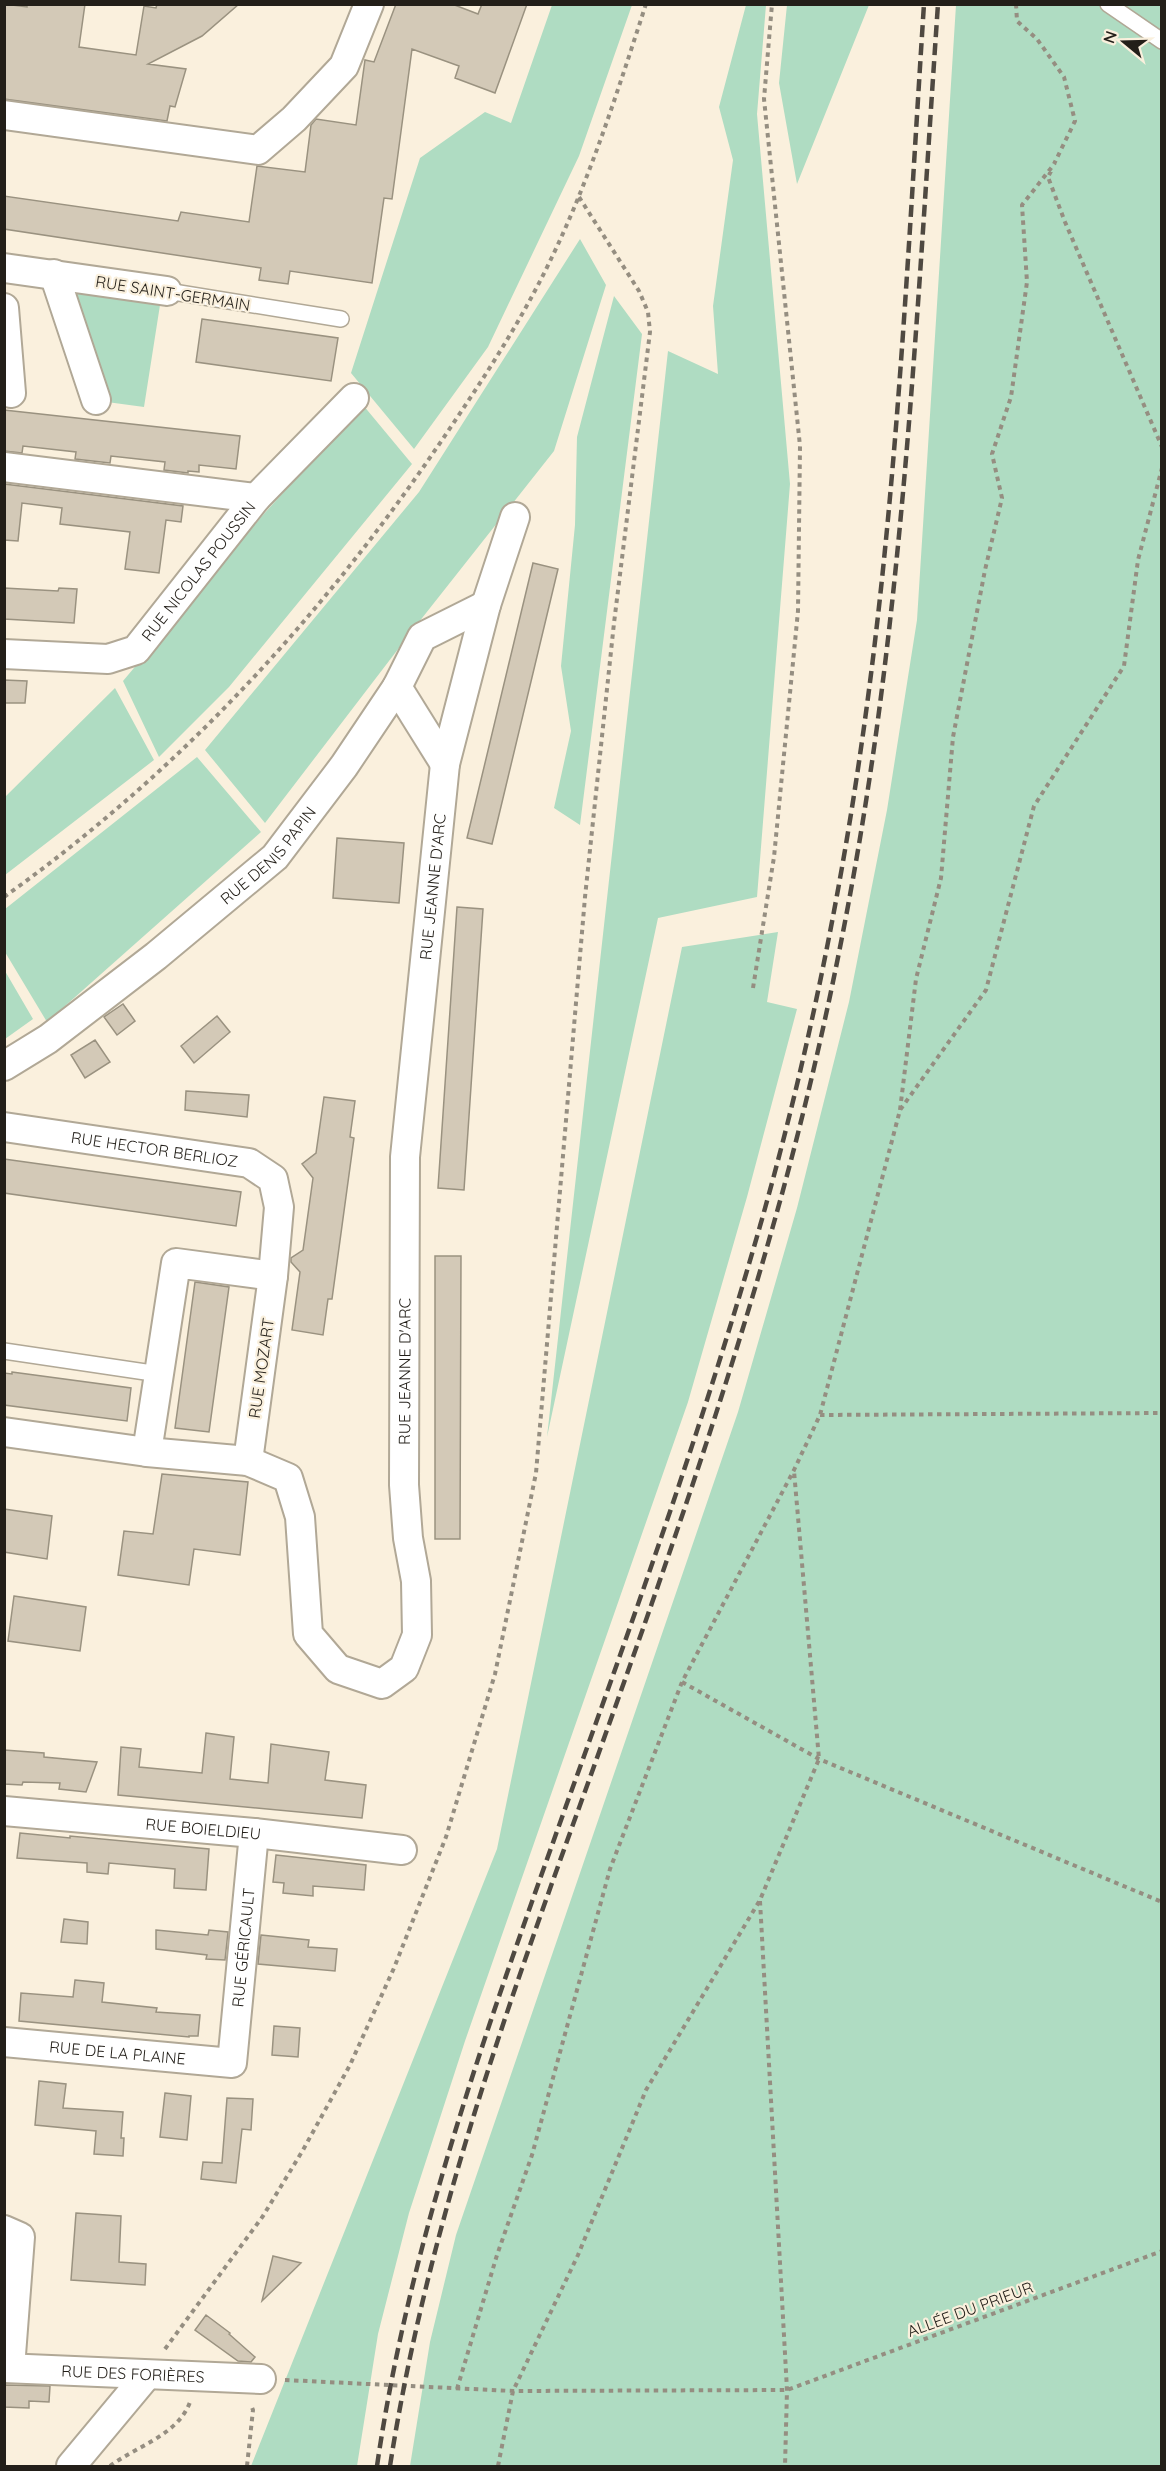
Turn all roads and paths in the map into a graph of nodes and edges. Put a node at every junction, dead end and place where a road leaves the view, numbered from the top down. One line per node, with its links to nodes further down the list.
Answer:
1 (369, 4): 7 (street)
2 (646, 4): 9 (path)
3 (772, 4): 28 (path)
4 (1016, 4): 8 (path)
5 (1108, 4): 6 (lane)
6 (1161, 41)
7 (4, 115)
8 (1055, 163): 18 (path); 30 (path)
9 (579, 196): 27 (path); 53 (path)
10 (4, 268): 11 (street, RUE SAINT-GERMAIN)
11 (54, 274): 12 (street, RUE SAINT-GERMAIN); 17 (street)
12 (167, 291): 14 (lane, RUE SAINT-GERMAIN)
13 (4, 308): 15 (street)
14 (341, 319)
15 (11, 393)
16 (354, 398): 21 (street, RUE NICOLAS POUSSIN)
17 (96, 400)
18 (1161, 447)
19 (4, 467): 21 (street)
20 (1161, 468): 30 (path)
21 (256, 498): 24 (street, RUE NICOLAS POUSSIN)
22 (515, 517): 23 (street, RUE JEANNE D'ARC)
23 (486, 605): 25 (street, RUE DENIS PAPIN); 26 (street, RUE JEANNE D'ARC)
24 (4, 654)
25 (397, 687): 26 (street); 29 (street, RUE DENIS PAPIN)
26 (445, 764): 39 (street, RUE JEANNE D'ARC)
27 (4, 897)
28 (753, 988)
29 (4, 1066)
30 (900, 1110): 36 (path)
31 (4, 1127): 32 (street, RUE HECTOR BERLIOZ)
32 (273, 1276): 34 (street); 39 (street, RUE MOZART)
33 (4, 1352): 34 (lane)
34 (159, 1374): 38 (street)
35 (1161, 1413): 36 (path)
36 (820, 1415): 40 (path)
37 (4, 1432): 38 (street, RUE JEANNE D'ARC)
38 (147, 1452): 39 (street, RUE JEANNE D'ARC)
39 (248, 1461)
40 (794, 1470): 41 (path); 42 (path)
41 (681, 1682): 42 (path); 56 (path)
42 (819, 1759): 46 (path); 47 (path)
43 (4, 1810): 44 (street, RUE BOIELDIEU)
44 (255, 1833): 45 (street, RUE BOIELDIEU); 49 (street, RUE GÉRICAULT)
45 (402, 1850)
46 (760, 1900): 57 (path); 58 (path)
47 (1161, 1902)
48 (4, 2042): 49 (street, RUE DE LA PLAINE)
49 (232, 2063)
50 (4, 2230): 52 (street)
51 (1161, 2251): 57 (path, ALLÉE DU PRIEUR)
52 (7, 2368): 53 (street, RUE DES FORIÈRES)
53 (146, 2376): 54 (street, RUE DES FORIÈRES); 59 (street)
54 (191, 2378): 55 (street, RUE DES FORIÈRES); 60 (path)
55 (253, 2379): 56 (path); 61 (path)
56 (457, 2389): 58 (path)
57 (787, 2390): 58 (path); 63 (path)
58 (513, 2391): 62 (path)
59 (71, 2466)
60 (110, 2466)
61 (247, 2466)
62 (498, 2466)
63 (785, 2466)

